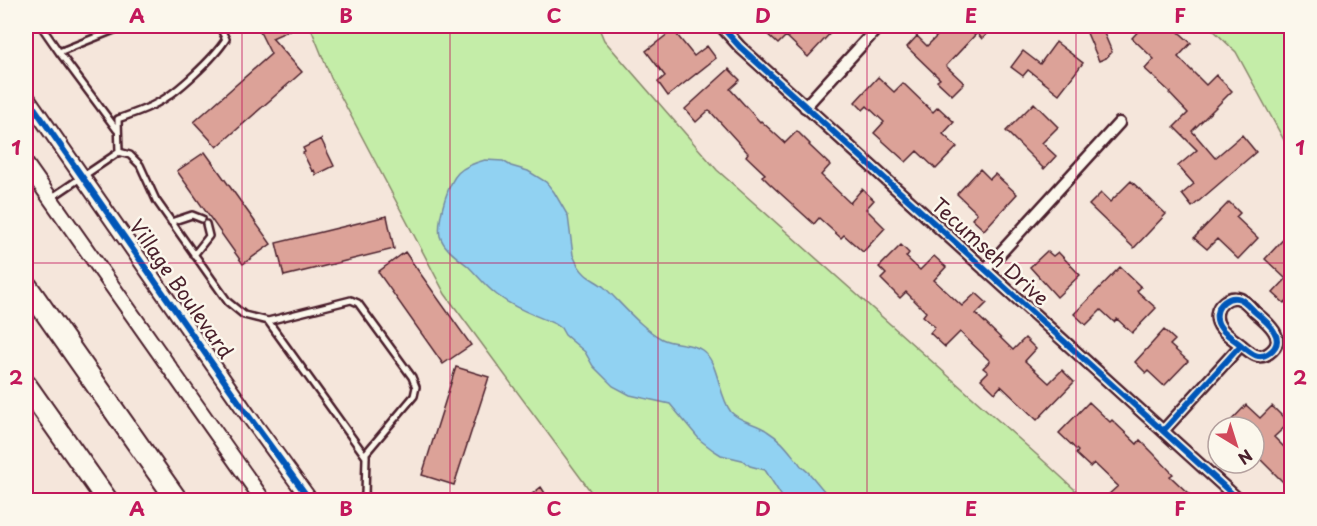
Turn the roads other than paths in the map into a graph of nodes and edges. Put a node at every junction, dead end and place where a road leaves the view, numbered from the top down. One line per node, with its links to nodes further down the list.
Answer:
1 (40, 26): 6 (lane)
2 (124, 26): 6 (lane)
3 (219, 26): 10 (lane)
4 (721, 26): 8 (street, Tecumseh Drive)
5 (879, 26): 8 (street)
6 (59, 52): 10 (lane)
7 (26, 96): 13 (street, Village Boulevard)
8 (806, 107): 17 (street, Tecumseh Drive)
9 (1119, 123): 17 (street)
10 (118, 131): 11 (lane)
11 (119, 152): 13 (lane); 15 (lane)
12 (26, 164): 14 (street)
13 (82, 177): 14 (lane); 28 (street, Village Boulevard)
14 (50, 198): 27 (street)
15 (171, 222): 16 (lane); 16 (lane)
16 (194, 255): 19 (lane)
17 (985, 270): 22 (street, Tecumseh Drive)
18 (26, 285): 26 (highway)
19 (268, 321): 23 (lane); 23 (lane)
20 (1241, 345): 20 (street); 22 (street)
21 (26, 386): 25 (highway)
22 (1162, 431): 31 (street, Tecumseh Drive)
23 (366, 458): 24 (lane)
24 (365, 496): 29 (lane); 30 (lane)
25 (106, 501)
26 (177, 501)
27 (263, 501)
28 (310, 501)
29 (359, 501)
30 (376, 501)
31 (1239, 501)

